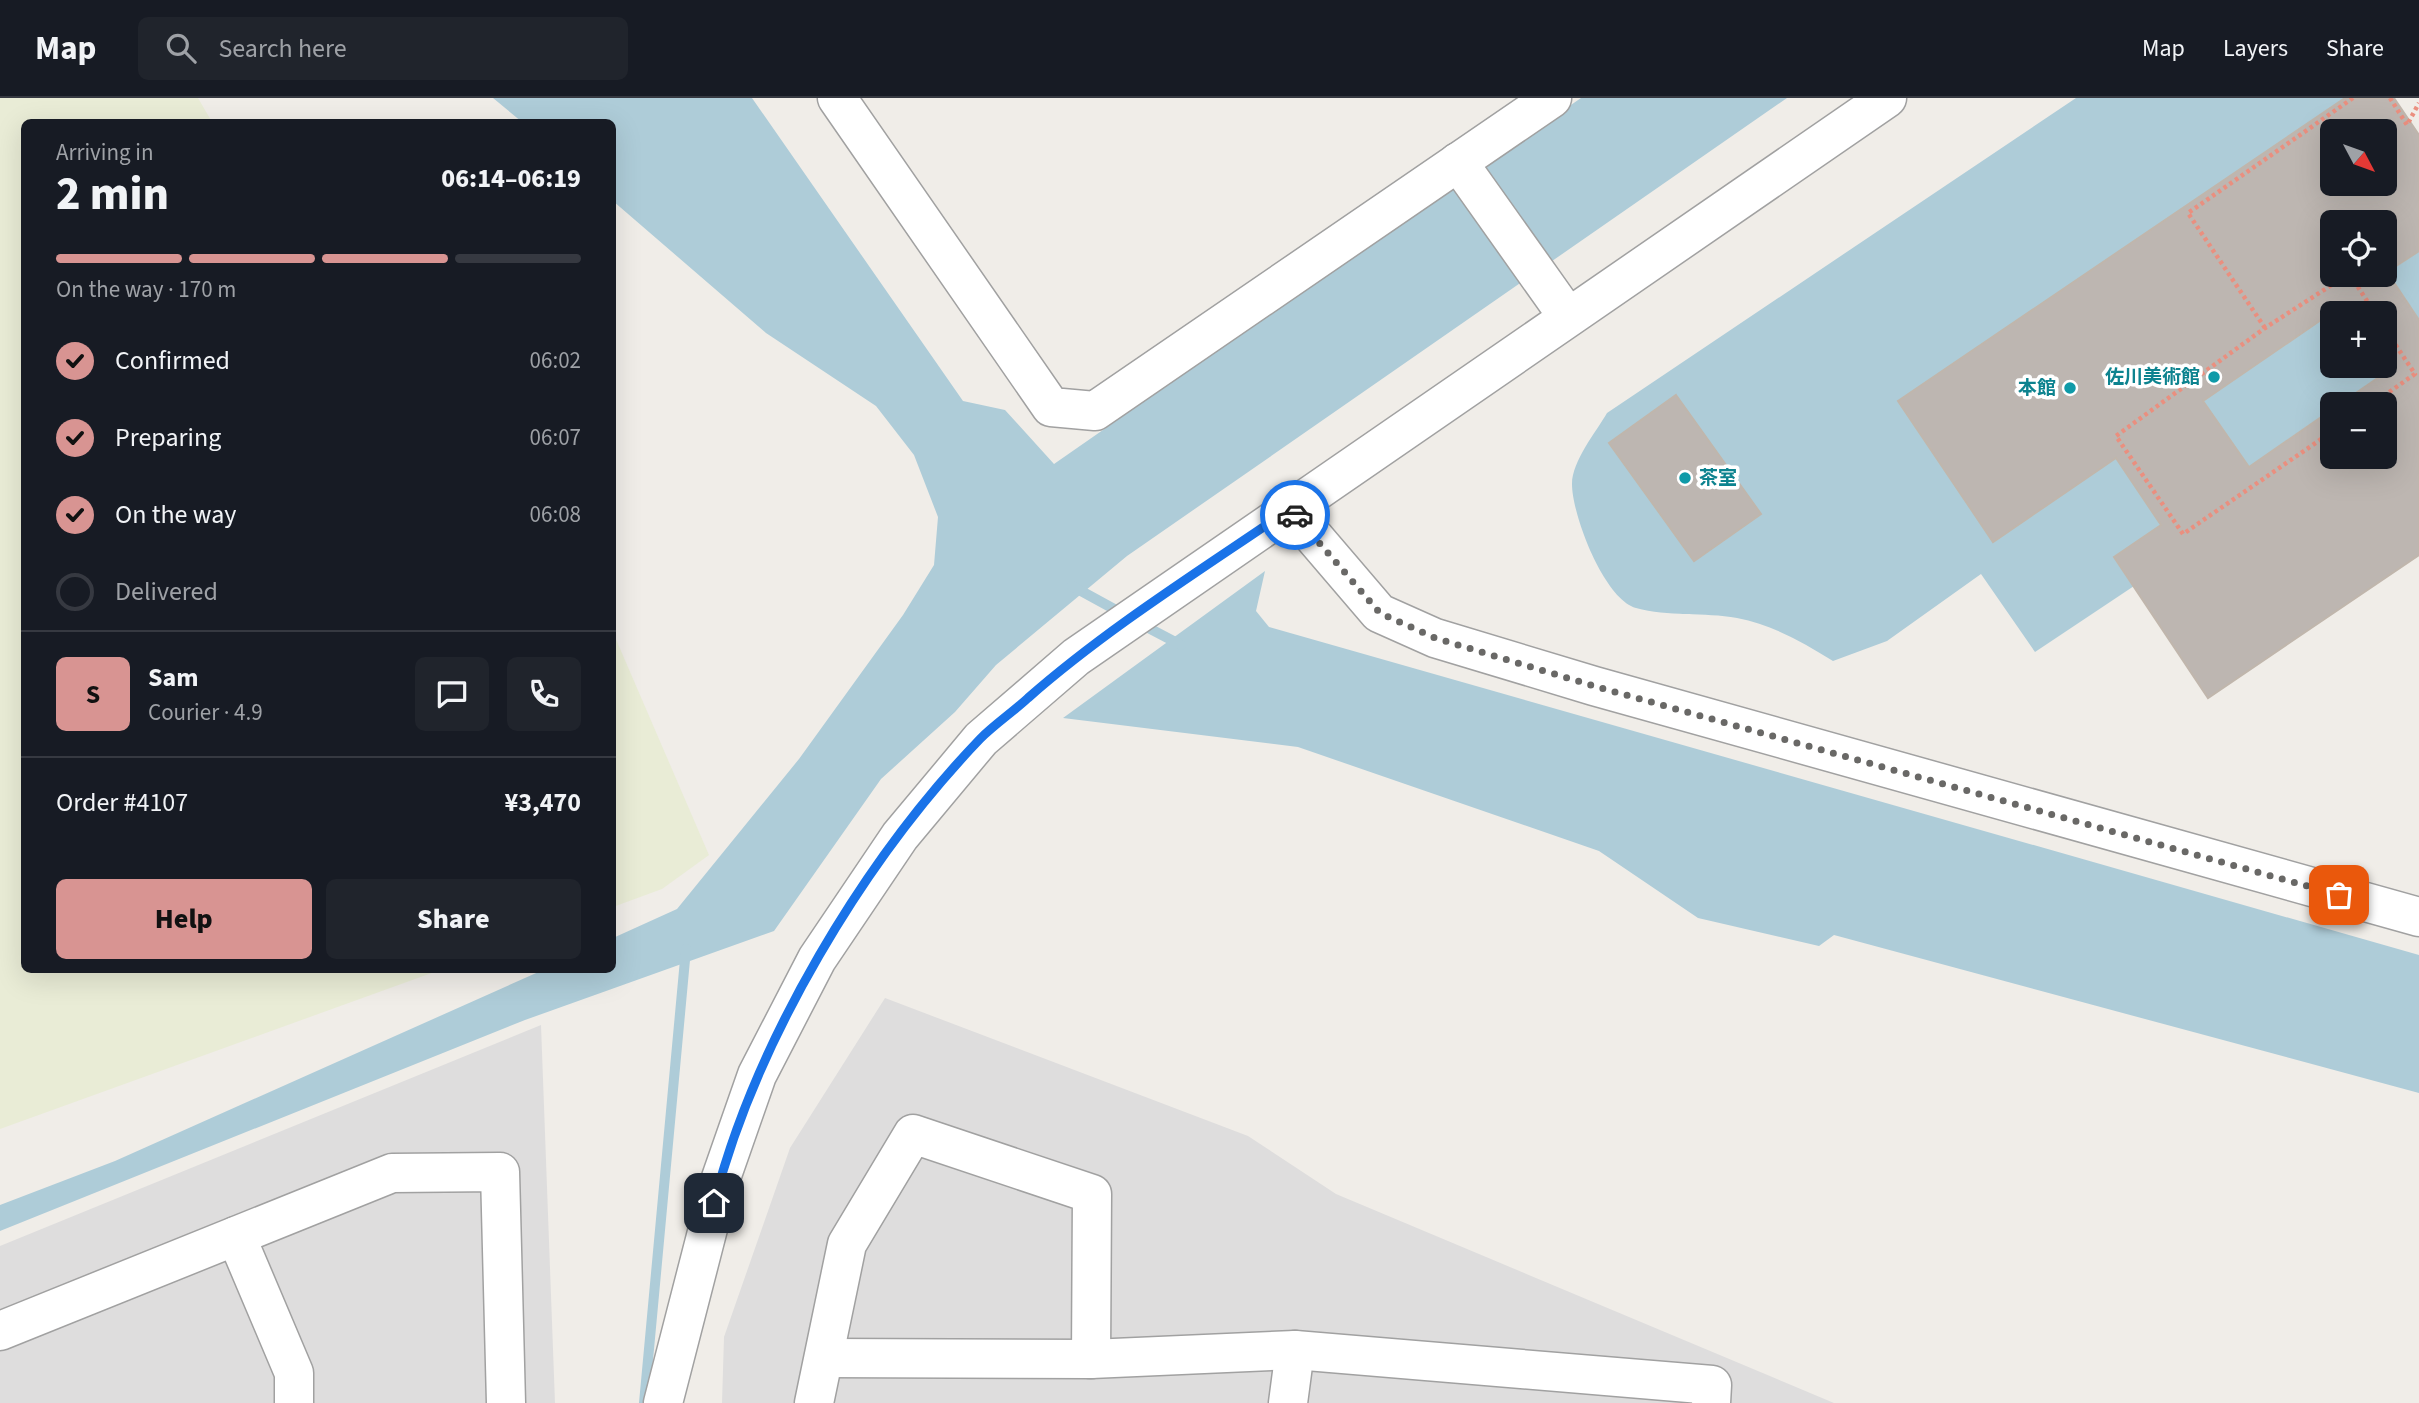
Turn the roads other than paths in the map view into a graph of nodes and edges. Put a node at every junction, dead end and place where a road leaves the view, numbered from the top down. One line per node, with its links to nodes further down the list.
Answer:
1 (837, 98): 4 (street)
2 (1552, 98): 4 (street)
3 (1887, 98): 5 (street)
4 (1458, 162): 5 (street)
5 (1568, 317): 6 (street)
6 (1290, 509): 7 (street); 15 (street)
7 (2419, 917)
8 (236, 1236): 9 (street); 13 (street); 14 (street)
9 (0, 1331)
10 (1295, 1350): 12 (street); 17 (street); 18 (street)
11 (826, 1358): 12 (street); 12 (street); 16 (street)
12 (1091, 1359)
13 (294, 1403)
14 (506, 1403)
15 (663, 1403)
16 (814, 1403)
17 (1288, 1403)
18 (1711, 1403)

